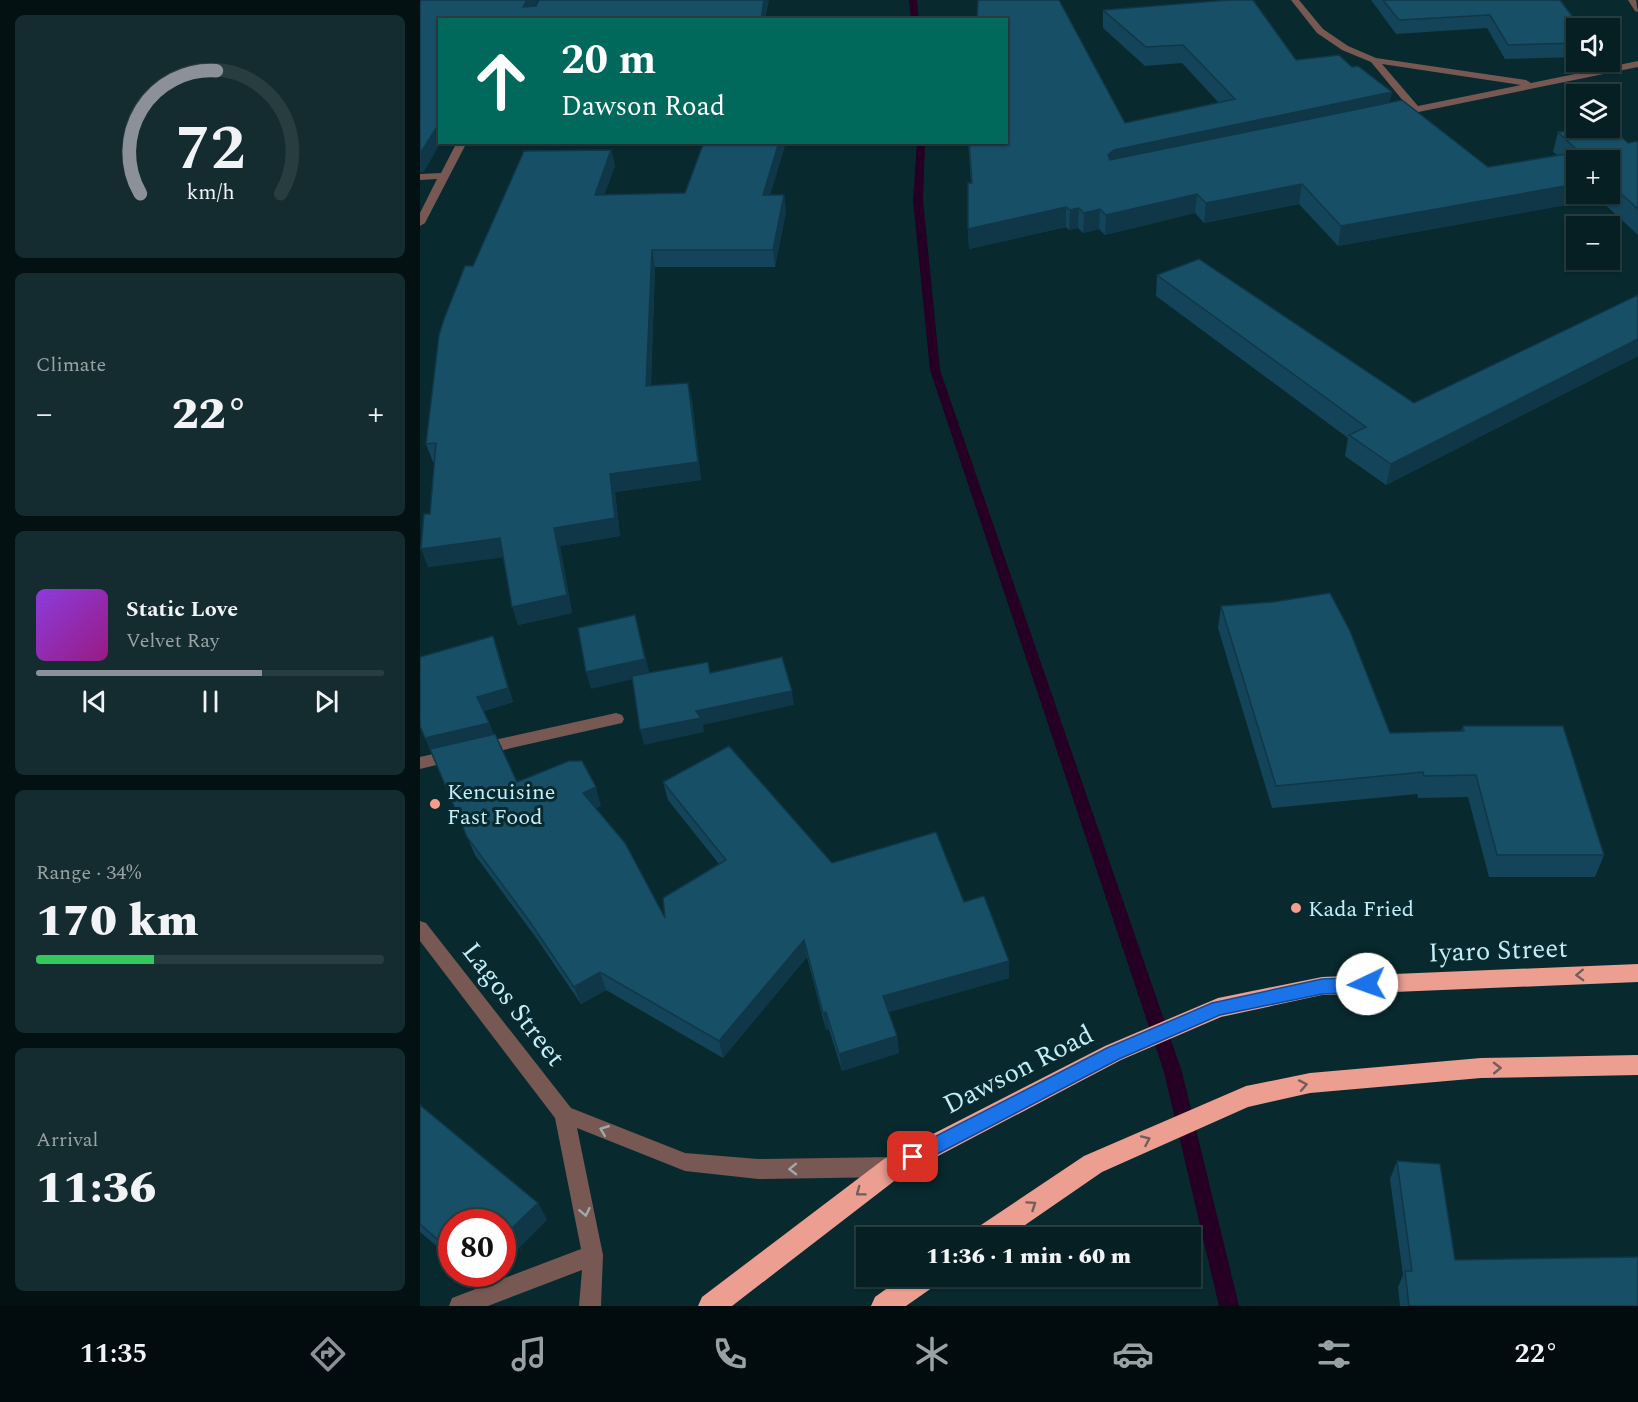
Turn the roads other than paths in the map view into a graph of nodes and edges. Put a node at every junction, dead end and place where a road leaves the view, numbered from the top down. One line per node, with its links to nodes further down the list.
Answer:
1 (1295, 0): 4 (street)
2 (1632, 0): 3 (street)
3 (1638, 9)
4 (1374, 60): 6 (street); 7 (street)
5 (1638, 64): 6 (street)
6 (1535, 85): 7 (street)
7 (1416, 110): 8 (street)
8 (1381, 117)
9 (461, 144): 10 (street)
10 (443, 176): 11 (street); 12 (street)
11 (420, 177)
12 (420, 224)
13 (616, 719): 14 (street)
14 (420, 764)
15 (420, 928): 19 (street, Lagos Street)
16 (1638, 973): 17 (highway, Iyaro Street, one-way to 17)
17 (1218, 1008): 20 (highway, Dawson Road)
18 (1638, 1065): 21 (highway, one-way to 18)
19 (564, 1114): 20 (street, one-way to 19); 22 (street, one-way to 22)
20 (893, 1167): 26 (highway, Dawson Road, one-way to 26)
21 (1000, 1227)
22 (593, 1255): 24 (street); 25 (street)
23 (911, 1287): 27 (highway)
24 (460, 1306)
25 (590, 1306)
26 (711, 1306)
27 (884, 1306)

